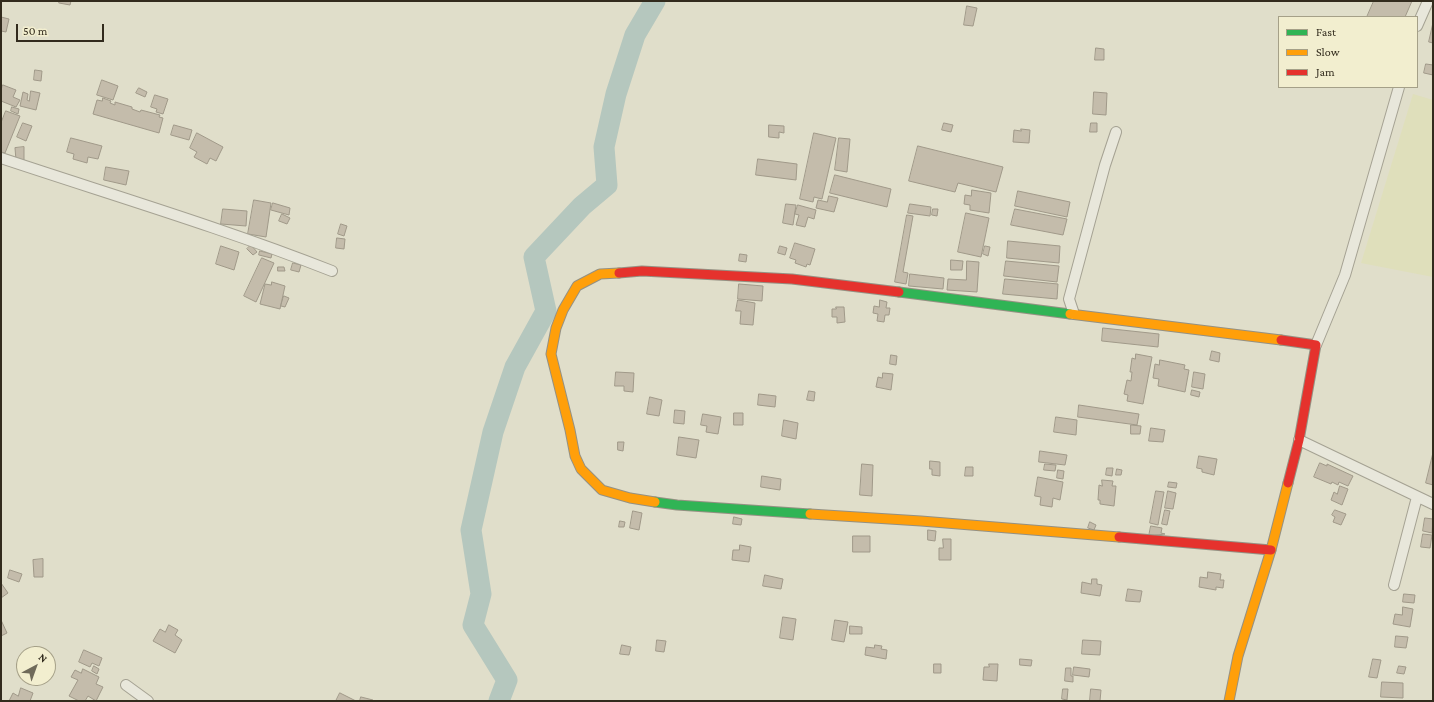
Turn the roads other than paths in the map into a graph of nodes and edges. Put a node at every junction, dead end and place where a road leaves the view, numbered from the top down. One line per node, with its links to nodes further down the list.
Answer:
1 (1428, 1): 2 (street)
2 (1418, 24)
3 (1399, 88): 8 (street)
4 (1116, 132): 7 (street)
5 (1, 158): 6 (street)
6 (332, 271)
7 (1074, 314): 8 (street); 12 (street)
8 (1316, 345): 9 (street)
9 (1298, 440): 10 (street); 12 (street)
10 (1417, 497): 11 (street); 13 (street)
11 (1433, 504)
12 (1271, 550): 16 (street)
13 (1394, 585)
14 (126, 685): 15 (street)
15 (148, 701)
16 (1229, 701)

